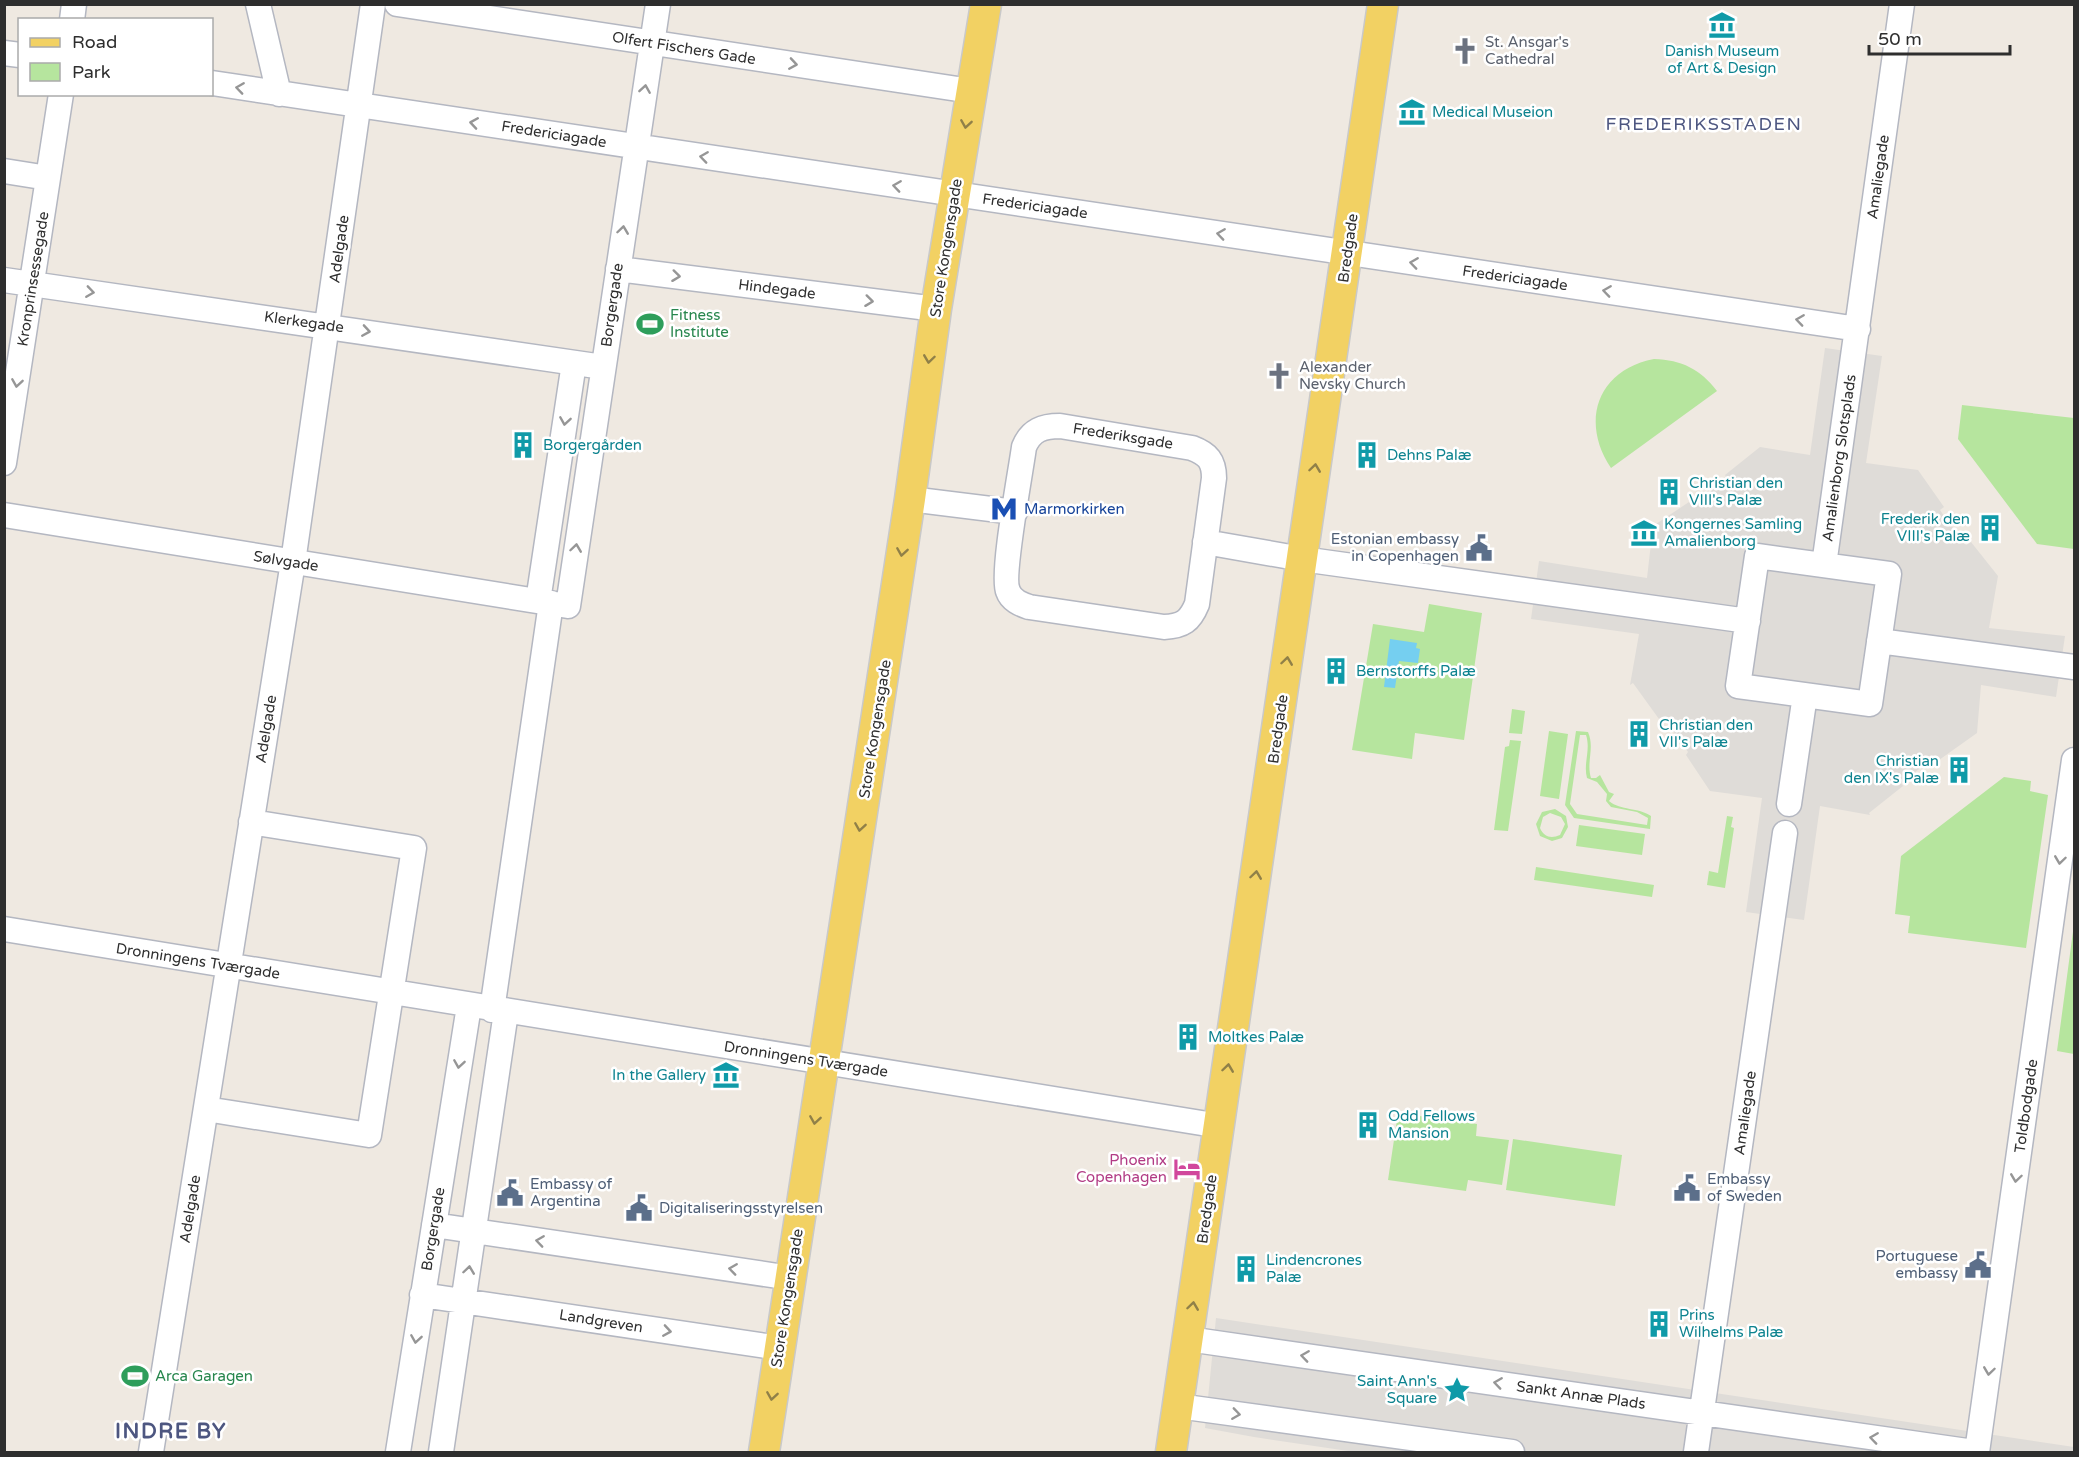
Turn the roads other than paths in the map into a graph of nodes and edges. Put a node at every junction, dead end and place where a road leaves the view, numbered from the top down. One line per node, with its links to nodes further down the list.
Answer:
1 (258, 4): 11 (street)
2 (373, 4): 13 (street, Adelgade)
3 (396, 4): 8 (street, Olfert Fischers Gade)
4 (658, 4): 8 (street, Borgergade)
5 (986, 4): 10 (main road, Store Kongensgade)
6 (1383, 4): 18 (main road, Bredgade)
7 (1902, 4): 24 (street, Amaliegade)
8 (652, 43): 10 (street, Olfert Fischers Gade, one-way to 10); 14 (street, Borgergade, one-way to 8)
9 (213, 83): 11 (street, Fredericiagade, one-way to 9)
10 (971, 91): 17 (main road, Store Kongensgade, one-way to 17)
11 (279, 94): 13 (street, Fredericiagade)
12 (61, 96): 16 (street, Kronprinsessegade)
13 (358, 105): 14 (street, Fredericiagade, one-way to 13); 23 (street, Adelgade)
14 (636, 147): 17 (street, Fredericiagade, one-way to 14); 19 (street, Borgergade, one-way to 14)
15 (4, 171): 16 (street)
16 (48, 178): 21 (street, Kronprinsessegade)
17 (954, 194): 18 (street, Fredericiagade, one-way to 17); 22 (main road, Store Kongensgade)
18 (1347, 253): 24 (street, Fredericiagade, one-way to 18); 32 (main road, Bredgade, one-way to 18)
19 (618, 269): 22 (street, Hindegade, one-way to 22); 26 (street, Borgergade)
20 (4, 280): 21 (street, Klerkegade)
21 (32, 283): 23 (street, Klerkegade, one-way to 23); 27 (street, Kronprinsessegade, one-way to 27)
22 (936, 309): 28 (main road, Store Kongensgade, one-way to 28)
23 (328, 325): 25 (street, Klerkegade, one-way to 25); 33 (street, Adelgade)
24 (1856, 340): 34 (street, Amalienborg Slotsplads)
25 (574, 363): 26 (street, Klerkegade); 35 (street, Borgergade, one-way to 35)
26 (603, 367): 35 (street, Borgergade, one-way to 26)
27 (4, 463)
28 (910, 499): 29 (street); 48 (main road, Store Kongensgade, one-way to 48)
29 (1015, 512): 31 (street, Frederiksgade); 31 (street, Frederiksgade)
30 (4, 515): 33 (street, Sølvgade)
31 (1205, 542): 32 (street)
32 (1302, 559): 36 (street); 50 (main road, Bredgade, one-way to 32)
33 (292, 562): 35 (street, Sølvgade); 42 (street, Adelgade)
34 (1824, 565): 36 (street); 37 (street)
35 (552, 603): 47 (street, Borgergade)
36 (1748, 621): 39 (street)
37 (1879, 640): 38 (street); 39 (street)
38 (2074, 667)
39 (1805, 695): 41 (street)
40 (2074, 760): 67 (street, Toldbodgade, one-way to 67)
41 (1789, 804)
42 (251, 822): 45 (street, Adelgade); 46 (street)
43 (1785, 833): 59 (street, Amaliegade)
44 (4, 929): 45 (street, Dronningens Tværgade)
45 (228, 966): 46 (street, Dronningens Tværgade); 49 (street, Adelgade)
46 (391, 992): 47 (street, Dronningens Tværgade); 49 (street)
47 (489, 1009): 48 (street, Dronningens Tværgade); 51 (street, Borgergade, one-way to 51); 52 (street, Borgergade)
48 (824, 1062): 50 (street, Dronningens Tværgade); 53 (main road, Store Kongensgade, one-way to 53)
49 (206, 1109): 60 (street, Adelgade)
50 (1220, 1126): 56 (main road, Bredgade, one-way to 50)
51 (434, 1225): 52 (street); 54 (street, Borgergade)
52 (474, 1232): 53 (street, one-way to 52); 55 (street, Borgergade, one-way to 52)
53 (791, 1278): 57 (main road, Store Kongensgade)
54 (422, 1296): 55 (street, Landgreven); 61 (street, Borgergade, one-way to 61)
55 (464, 1300): 57 (street, Landgreven, one-way to 57); 62 (street, Borgergade)
56 (1188, 1339): 58 (main road, Bredgade); 59 (street, Sankt Annæ Plads, one-way to 56)
57 (780, 1348): 63 (main road, Store Kongensgade, one-way to 63)
58 (1178, 1406): 64 (main road, Bredgade); 65 (street, one-way to 65)
59 (1701, 1413): 66 (street, Amaliegade); 67 (street, Sankt Annæ Plads, one-way to 59)
60 (151, 1452)
61 (398, 1452)
62 (441, 1452)
63 (764, 1452)
64 (1171, 1452)
65 (1512, 1452)
66 (1696, 1452)
67 (1975, 1452)

